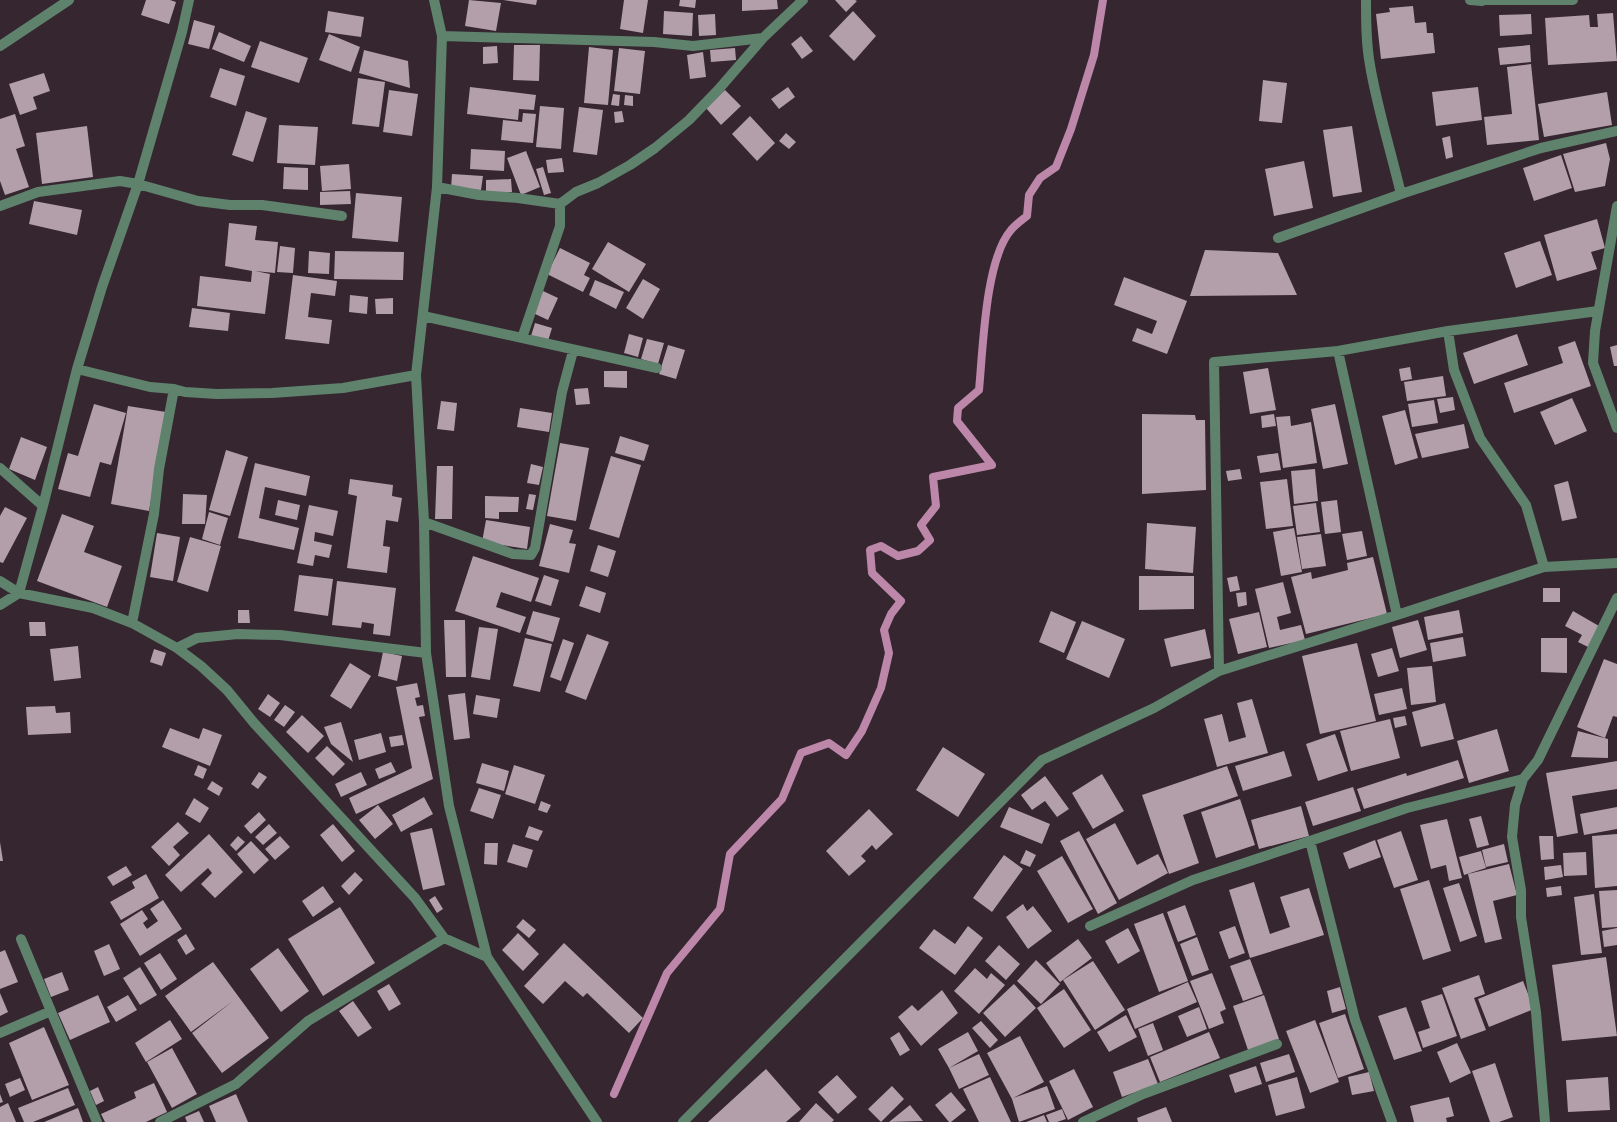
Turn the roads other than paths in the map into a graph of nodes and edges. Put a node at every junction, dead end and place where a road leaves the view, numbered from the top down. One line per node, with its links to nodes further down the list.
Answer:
1 (69, 0): 11 (street)
2 (189, 0): 13 (street)
3 (434, 0): 9 (street)
4 (803, 0): 10 (street)
5 (1366, 0): 15 (street)
6 (1470, 0): 8 (street)
7 (1573, 0): 8 (street)
8 (1482, 1)
9 (442, 36): 10 (street); 14 (street)
10 (763, 38): 16 (street)
11 (0, 46)
12 (1617, 131): 15 (street)
13 (138, 184): 17 (street); 19 (street); 28 (street)
14 (437, 187): 16 (street); 22 (street)
15 (1404, 193): 20 (street)
16 (560, 204): 24 (street)
17 (0, 206)
18 (1617, 206): 21 (street)
19 (342, 216)
20 (1278, 238)
21 (1598, 311): 23 (street); 31 (street)
22 (423, 316): 24 (street); 29 (street)
23 (1448, 331): 26 (street); 36 (street)
24 (522, 338): 25 (street)
25 (573, 351): 27 (street); 34 (street)
26 (1338, 351): 41 (street); 45 (street)
27 (657, 368)
28 (77, 369): 30 (street); 33 (street)
29 (416, 375): 30 (street); 34 (street)
30 (174, 389): 42 (street)
31 (1617, 428)
32 (0, 468): 33 (street)
33 (43, 506): 38 (street)
34 (424, 522): 44 (street)
35 (1617, 563): 36 (street)
36 (1544, 567): 41 (street)
37 (0, 581): 38 (street)
38 (19, 593): 40 (street); 42 (street)
39 (1617, 598): 46 (street)
40 (0, 605)
41 (1397, 615): 45 (street)
42 (132, 623): 43 (street)
43 (178, 648): 44 (street); 49 (street)
44 (426, 653): 51 (street)
45 (1219, 671): 58 (street)
46 (1523, 779): 47 (street); 61 (street)
47 (1310, 841): 48 (street); 60 (street)
48 (1090, 926)
49 (444, 938): 51 (street); 56 (street)
50 (21, 939): 52 (street)
51 (487, 957): 57 (street)
52 (51, 1011): 53 (street); 55 (street)
53 (0, 1033)
54 (1277, 1044): 59 (street)
55 (97, 1122)
56 (160, 1122)
57 (597, 1122)
58 (683, 1122)
59 (1082, 1122)
60 (1392, 1122)
61 (1545, 1122)

